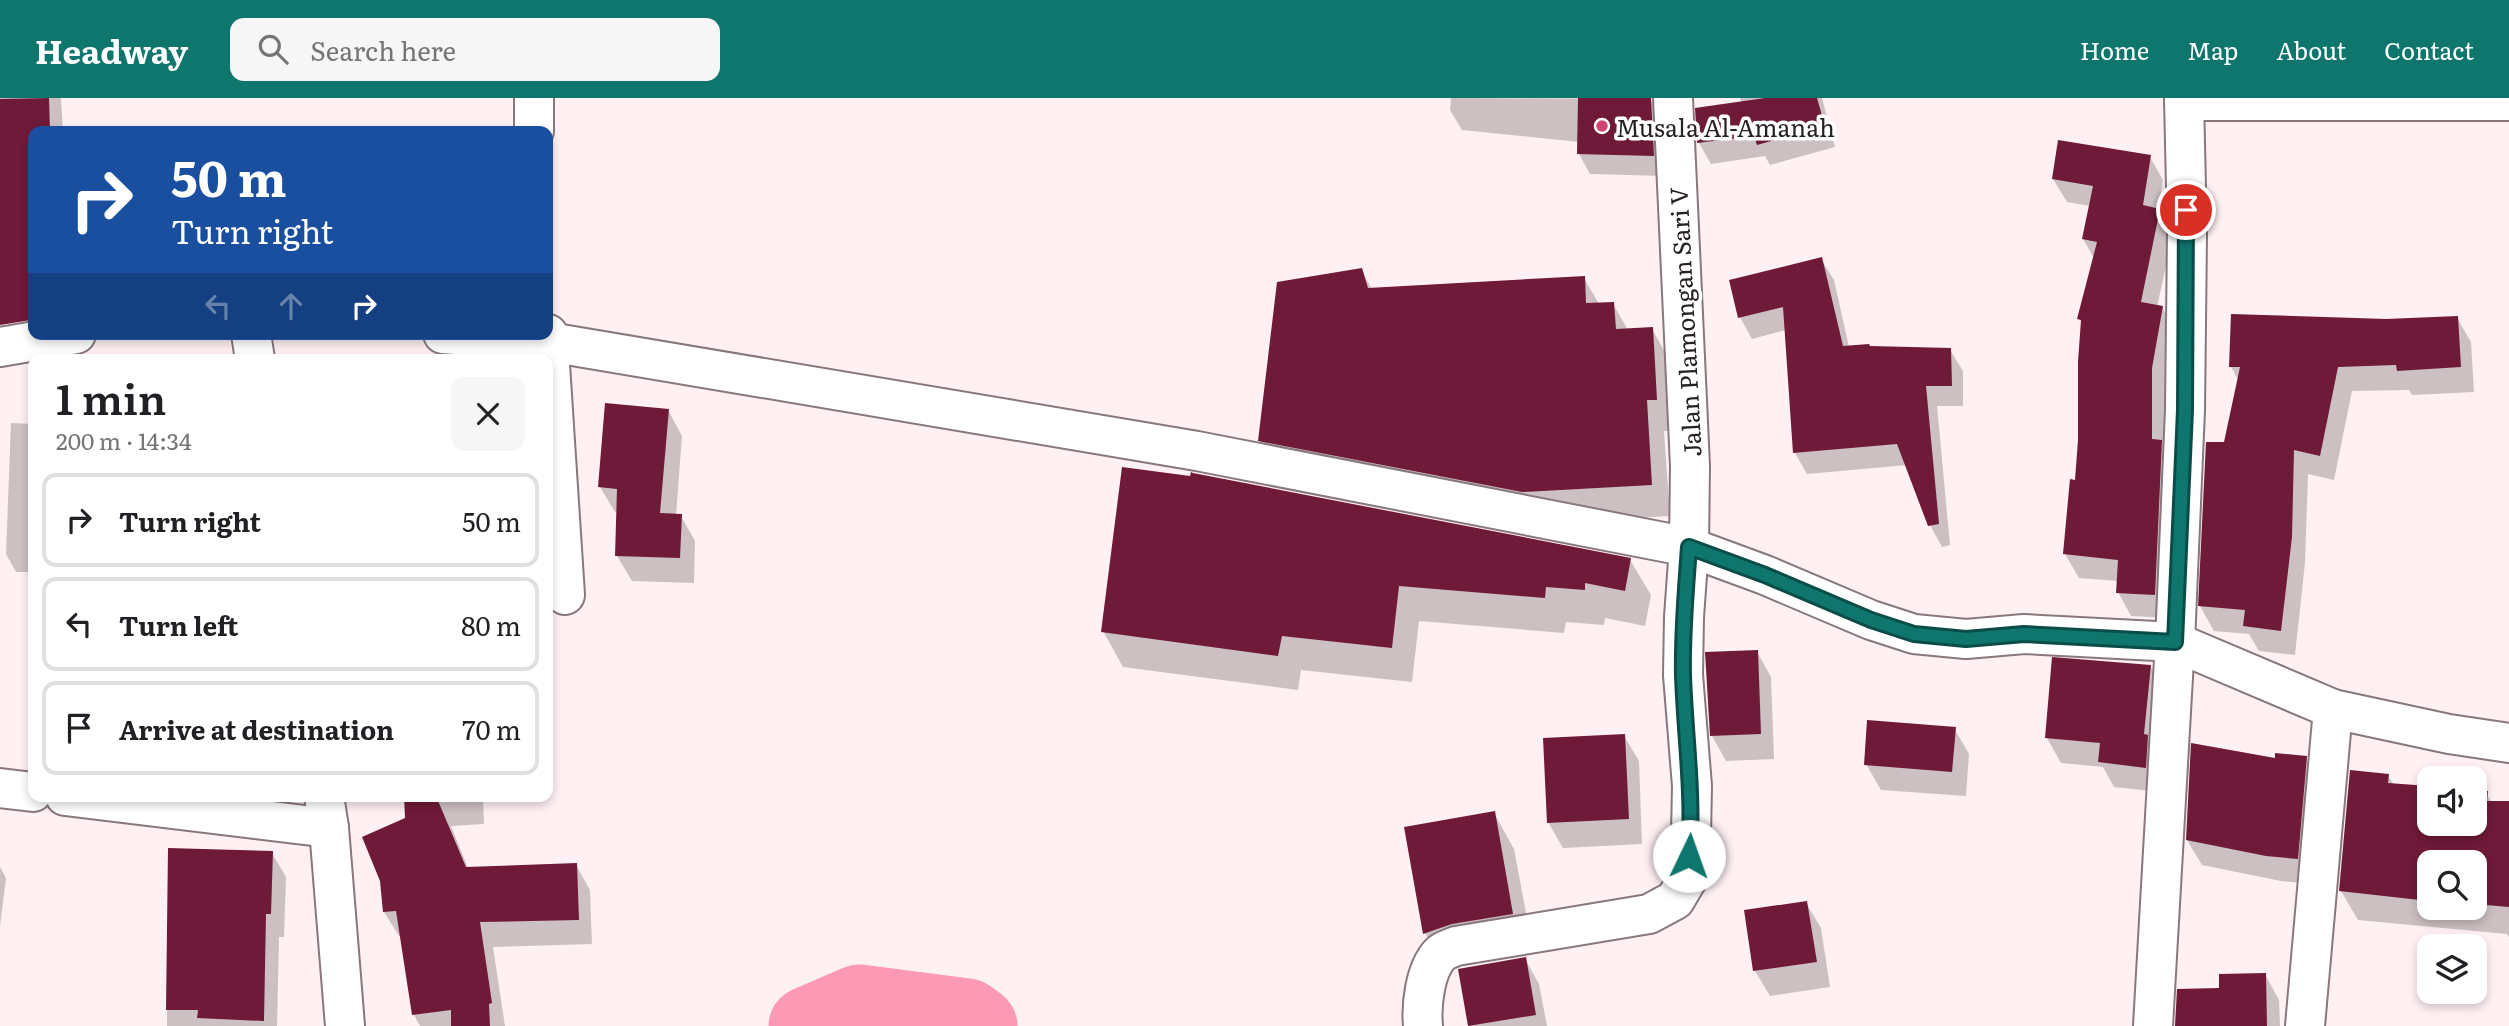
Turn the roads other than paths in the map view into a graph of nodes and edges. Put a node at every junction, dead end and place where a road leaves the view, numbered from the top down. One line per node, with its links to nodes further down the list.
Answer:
1 (534, 98): 5 (street)
2 (1673, 98): 10 (street, Jalan Plamongan Sari V)
3 (2184, 99): 4 (street); 12 (street)
4 (2509, 101)
5 (534, 126)
6 (553, 339): 10 (street)
7 (41, 340): 8 (street)
8 (0, 347)
9 (553, 414): 11 (street)
10 (1689, 547): 12 (street); 20 (street, Jalan Plamongan Sari V)
11 (565, 595)
12 (2175, 642): 13 (street); 21 (street)
13 (2333, 709): 14 (street); 22 (street)
14 (2509, 743)
15 (0, 788): 16 (street)
16 (28, 791)
17 (163, 802): 18 (street)
18 (327, 812): 19 (street)
19 (345, 1026)
20 (1423, 1026)
21 (2153, 1026)
22 (2305, 1026)

